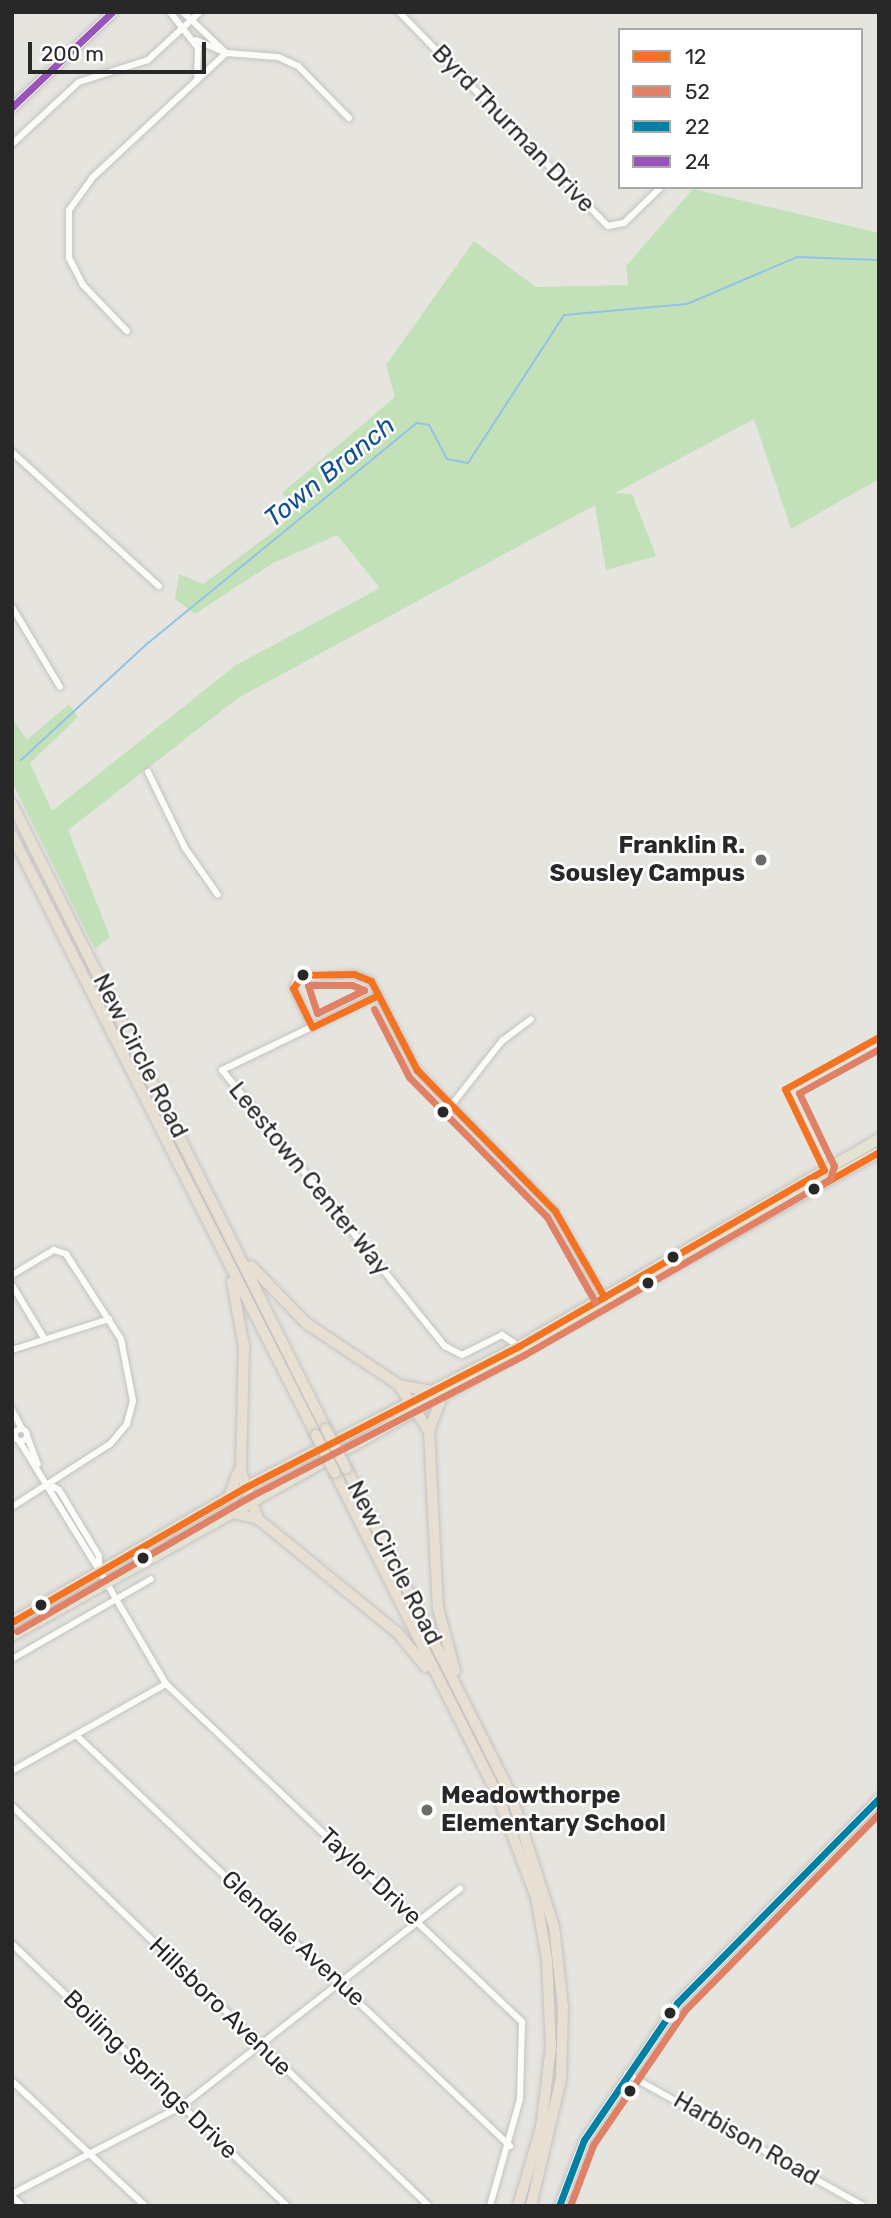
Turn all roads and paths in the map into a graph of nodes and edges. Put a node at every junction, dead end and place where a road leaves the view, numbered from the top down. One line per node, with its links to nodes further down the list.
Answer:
1 (112, 12): 11 (street)
2 (170, 12): 7 (street)
3 (183, 12): 6 (street)
4 (200, 12): 6 (street)
5 (400, 12): 14 (street, Byrd Thurman Drive)
6 (191, 22): 7 (street); 9 (street)
7 (184, 27): 8 (street); 13 (street)
8 (193, 38): 9 (street); 10 (street)
9 (226, 53): 10 (street); 12 (street)
10 (197, 78): 15 (street)
11 (12, 107)
12 (349, 118)
13 (12, 144)
14 (659, 189)
15 (127, 331)
16 (12, 452): 17 (street)
17 (159, 586)
18 (12, 607): 19 (street)
19 (60, 687)
20 (148, 772): 23 (street)
21 (12, 804): 31 (highway, New Circle Road)
22 (12, 835): 32 (highway, New Circle Road)
23 (218, 895)
24 (378, 995): 26 (street, Leestown Center Way); 26 (street); 27 (street)
25 (531, 1019): 27 (street)
26 (312, 1027): 40 (street, Leestown Center Way)
27 (450, 1107): 35 (street)
28 (879, 1139): 30 (main road)
29 (879, 1152): 30 (main road)
30 (827, 1175): 35 (main road); 36 (main road)
31 (233, 1241): 41 (highway); 47 (highway, New Circle Road)
32 (228, 1263): 47 (highway, New Circle Road); 50 (highway)
33 (12, 1275): 37 (street)
34 (12, 1285): 38 (street)
35 (604, 1297): 36 (street); 40 (main road)
36 (607, 1309): 40 (main road)
37 (108, 1319): 38 (street); 52 (street)
38 (44, 1338): 39 (street)
39 (12, 1350)
40 (522, 1350): 42 (main road)
41 (399, 1385): 42 (highway); 43 (highway)
42 (438, 1397): 43 (main road); 46 (highway)
43 (416, 1409): 46 (highway); 53 (main road); 55 (main road)
44 (12, 1410): 45 (street)
45 (17, 1431): 48 (street); 49 (street)
46 (429, 1431): 67 (highway)
47 (321, 1432): 67 (highway, New Circle Road, bridge); 68 (highway, New Circle Road, bridge)
48 (27, 1436): 49 (street); 51 (street)
49 (20, 1441): 51 (street)
50 (241, 1462): 53 (highway); 54 (highway)
51 (38, 1464): 52 (street, Taylor Drive)
52 (49, 1485): 56 (street); 59 (street, Taylor Drive)
53 (244, 1489): 54 (main road); 55 (highway)
54 (229, 1497): 59 (main road)
55 (250, 1501): 57 (main road); 58 (highway)
56 (12, 1507)
57 (230, 1513): 58 (highway); 61 (main road)
58 (258, 1519): 68 (highway)
59 (99, 1570): 61 (street, Taylor Drive); 63 (main road)
60 (151, 1579): 62 (street)
61 (105, 1582): 62 (street, Taylor Drive); 64 (main road)
62 (116, 1601): 65 (street); 66 (street, Taylor Drive)
63 (12, 1622)
64 (12, 1636)
65 (12, 1659)
66 (166, 1684): 69 (street); 74 (street, Taylor Drive)
67 (472, 1716): 90 (highway, New Circle Road)
68 (463, 1726): 89 (highway, New Circle Road)
69 (76, 1735): 70 (street); 76 (street, Glendale Avenue)
70 (12, 1771)
71 (879, 1798): 78 (street)
72 (12, 1807): 77 (street, Hillsboro Avenue)
73 (460, 1889): 74 (street)
74 (417, 1922): 76 (street); 81 (street, Taylor Drive)
75 (12, 1944): 80 (street, Boiling Springs Drive)
76 (341, 1984): 77 (street); 81 (street, Glendale Avenue)
77 (260, 2045): 80 (street); 87 (street, Hillsboro Avenue)
78 (627, 2074): 91 (street); 92 (street, Harbison Road)
79 (12, 2081): 82 (street)
80 (182, 2106): 82 (street); 86 (street, Boiling Springs Drive)
81 (510, 2146): 88 (street, Taylor Drive)
82 (88, 2154): 83 (street); 85 (street)
83 (12, 2195): 84 (street)
84 (22, 2206)
85 (145, 2206)
86 (287, 2206)
87 (429, 2206)
88 (490, 2206)
89 (518, 2206)
90 (531, 2206)
91 (559, 2206)
92 (863, 2206)

